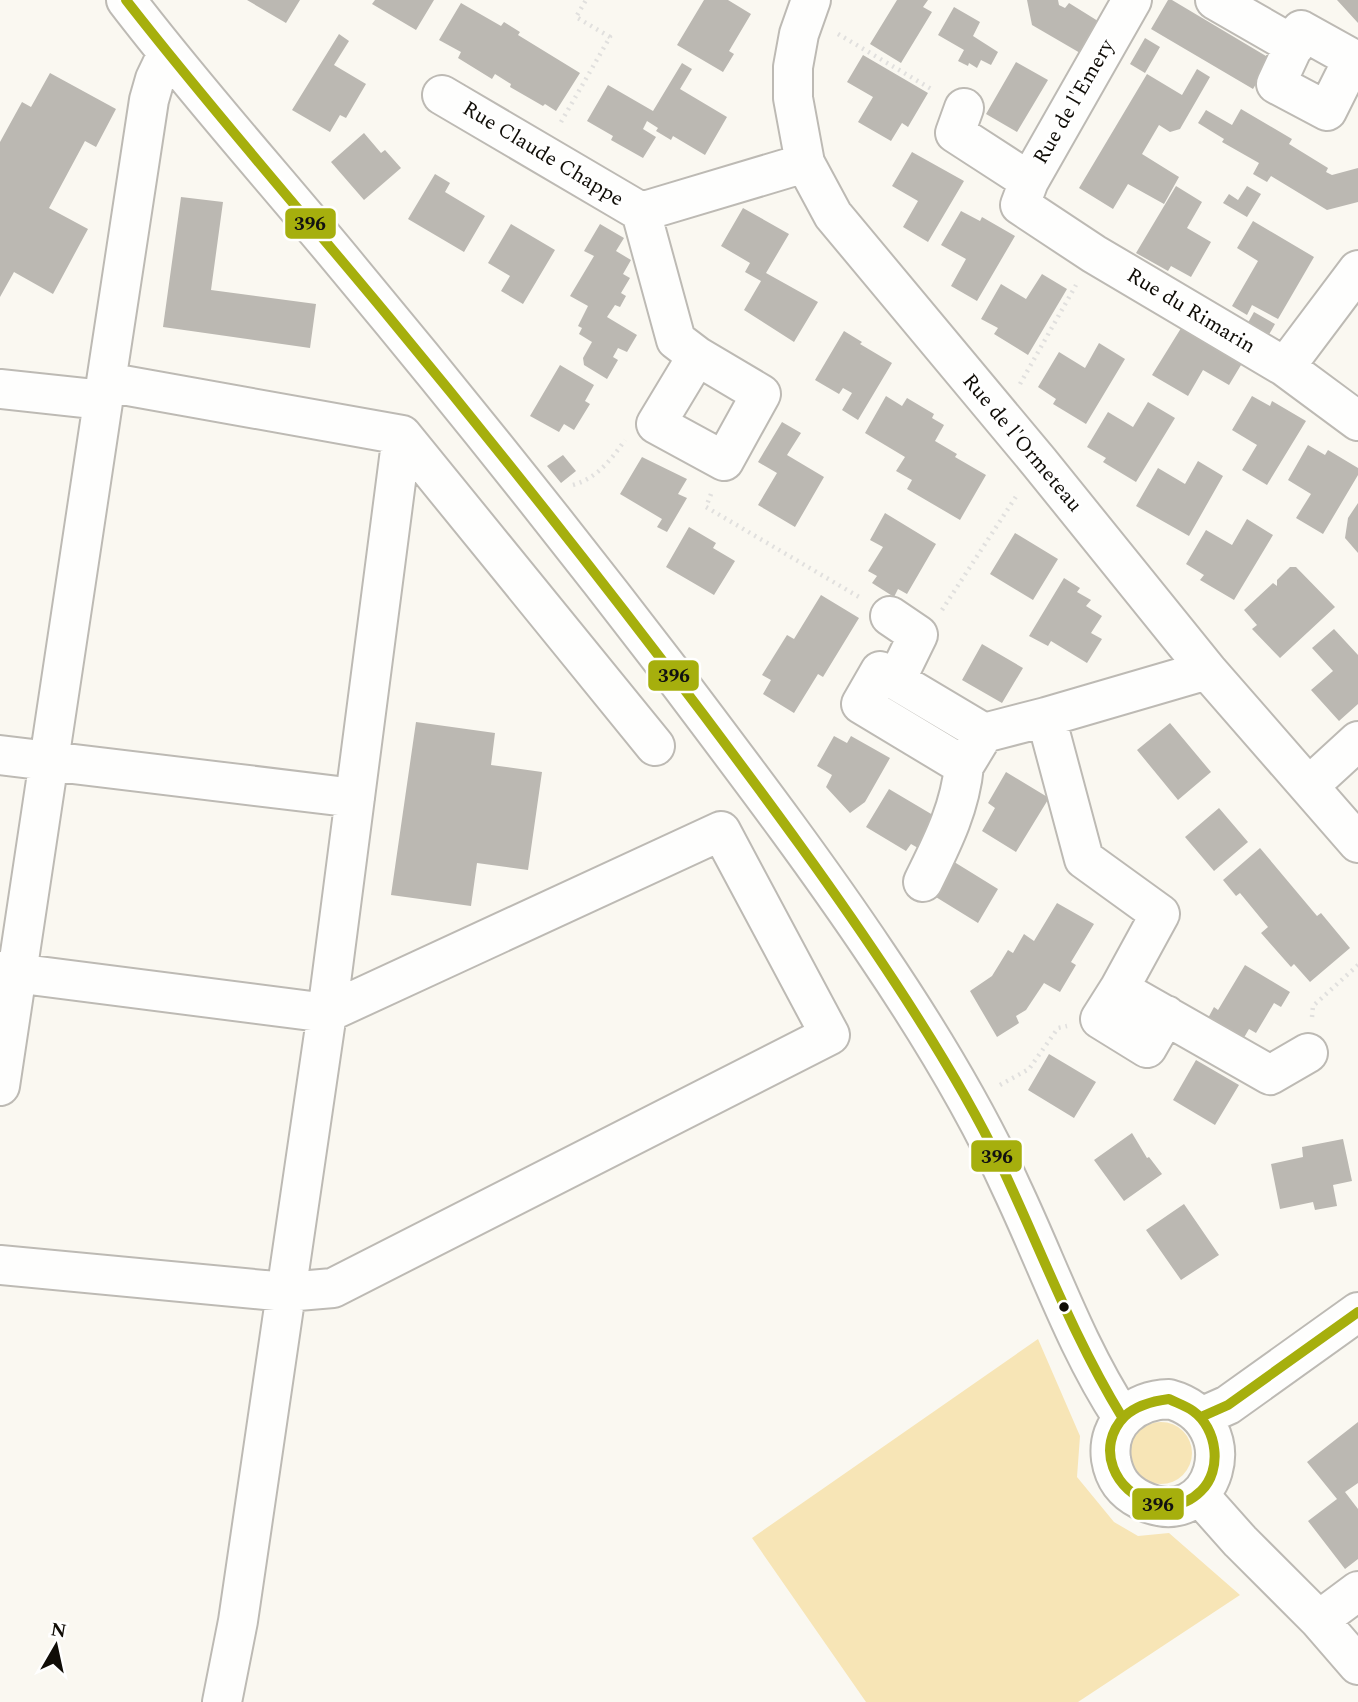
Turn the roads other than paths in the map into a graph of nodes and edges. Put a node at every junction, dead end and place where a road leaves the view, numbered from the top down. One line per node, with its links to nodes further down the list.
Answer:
1 (126, 0): 6 (street)
2 (1132, 0): 10 (street, Rue de l'Emery)
3 (1215, 0): 5 (street)
4 (808, 7): 9 (street, Rue de l'Ormeteau)
5 (1295, 46)
6 (167, 54): 16 (street); 40 (street)
7 (442, 94): 11 (street, Rue Claude Chappe)
8 (964, 108): 10 (street, Rue du Rimarin)
9 (805, 163): 11 (street, Rue Claude Chappe); 20 (street, Rue de l'Ormeteau)
10 (1025, 193): 14 (street, Rue du Rimarin)
11 (641, 212): 13 (street)
12 (1358, 270): 14 (street)
13 (697, 356): 13 (street)
14 (1285, 367): 17 (street, Rue du Rimarin)
15 (0, 389): 16 (street)
16 (105, 391): 18 (street); 27 (street)
17 (1358, 421)
18 (402, 435): 25 (street); 30 (street)
19 (904, 625): 21 (street)
20 (1207, 670): 22 (street); 29 (street, Rue de l'Ormeteau)
21 (896, 680): 23 (street); 28 (street)
22 (1046, 717): 23 (street); 35 (street)
23 (984, 733): 28 (street)
24 (1358, 741): 29 (street)
25 (655, 746)
26 (0, 755): 27 (street)
27 (49, 762): 30 (street); 33 (street)
28 (964, 766): 32 (street)
29 (1310, 785): 31 (street, Rue de l'Ormeteau)
30 (355, 798): 34 (street)
31 (1358, 843)
32 (923, 882)
33 (8, 972): 34 (street); 36 (street)
34 (327, 1013): 38 (street); 38 (street)
35 (1308, 1053)
36 (0, 1086)
37 (0, 1265): 38 (street)
38 (286, 1292): 46 (street)
39 (1358, 1312): 41 (street)
40 (1122, 1417): 41 (street); 42 (street)
41 (1201, 1417): 42 (street)
42 (1199, 1495): 44 (street)
43 (1358, 1591): 44 (street)
44 (1319, 1620): 45 (street)
45 (1358, 1665)
46 (222, 1702)

